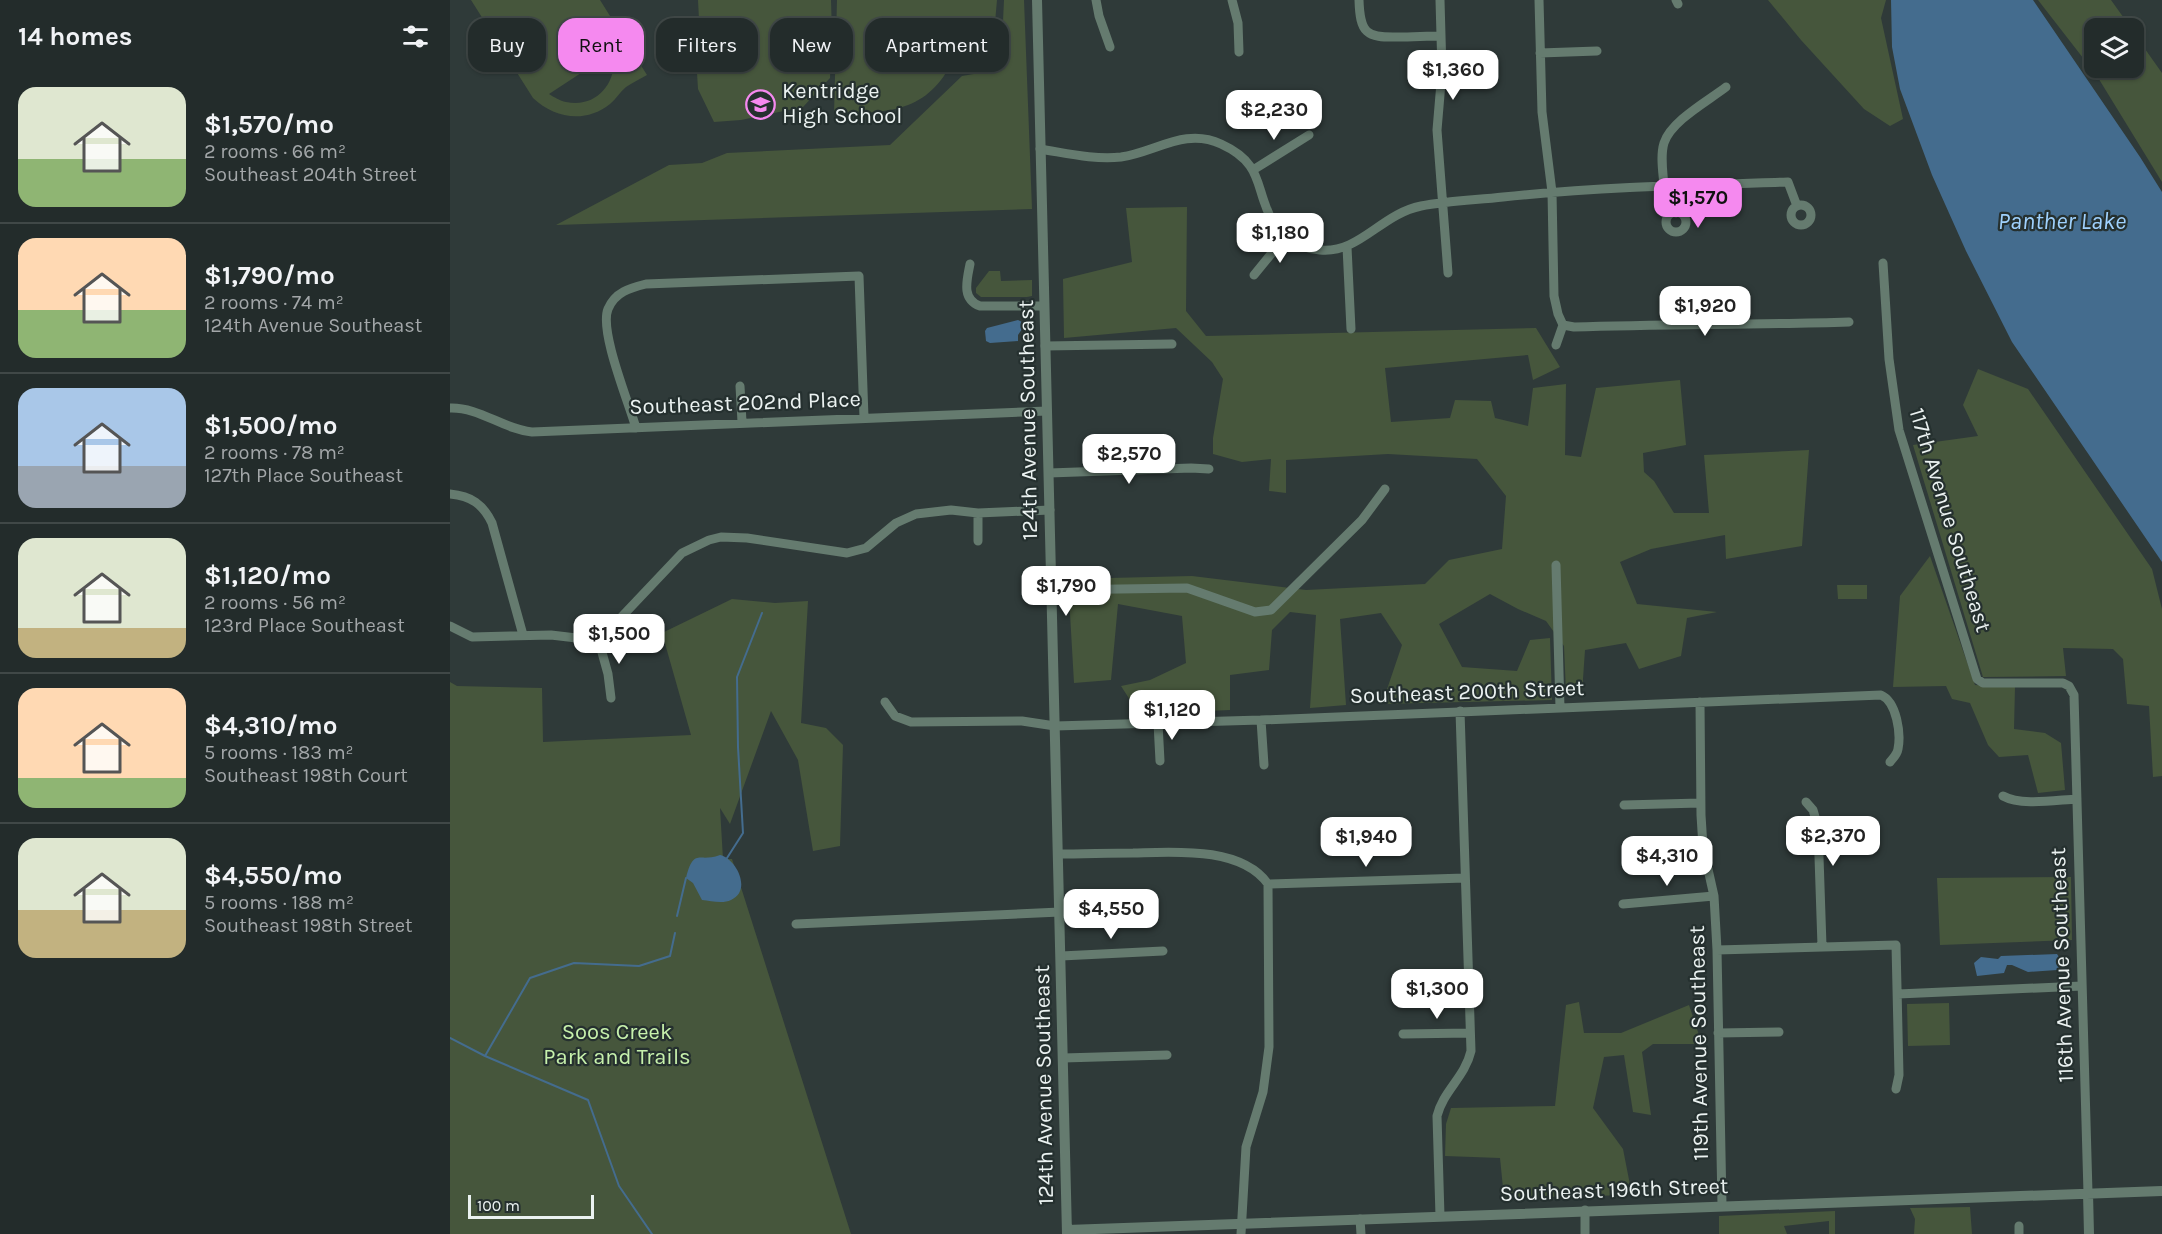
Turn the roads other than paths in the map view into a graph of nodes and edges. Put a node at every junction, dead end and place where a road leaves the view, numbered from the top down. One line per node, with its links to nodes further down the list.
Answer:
1 (1037, 0): 14 (street, 124th Avenue Southeast)
2 (1096, 0): 8 (street)
3 (1233, 0): 10 (street)
4 (1359, 0): 7 (street)
5 (1440, 0): 7 (street)
6 (1539, 0): 11 (street)
7 (1441, 36): 19 (street)
8 (1110, 47)
9 (1597, 51): 11 (street)
10 (1239, 52)
11 (1540, 52): 18 (street)
12 (1726, 87): 17 (street)
13 (1309, 135): 15 (street)
14 (1040, 149): 15 (street); 28 (street, 124th Avenue Southeast)
15 (1252, 170): 22 (street)
16 (1674, 185): 17 (street); 20 (street); 21 (street)
17 (1664, 186): 18 (street)
18 (1552, 192): 19 (street); 30 (street)
19 (1442, 203): 23 (street); 26 (street)
20 (1797, 206)
21 (1676, 213)
22 (1285, 237): 23 (street); 27 (street)
23 (1347, 247): 31 (street)
24 (1883, 263): 53 (street, 117th Avenue Southeast)
25 (970, 264): 28 (street)
26 (1448, 273)
27 (1254, 274)
28 (1044, 306): 34 (street, 124th Avenue Southeast)
29 (1849, 322): 30 (street)
30 (1563, 325): 33 (street)
31 (1352, 329)
32 (1172, 344): 34 (street)
33 (1556, 345)
34 (1046, 346): 37 (street, 124th Avenue Southeast)
35 (740, 386): 39 (street)
36 (450, 408): 40 (street, Southeast 202nd Place)
37 (1047, 411): 38 (street, Southeast 202nd Place); 42 (street, 124th Avenue Southeast)
38 (864, 418): 39 (street, Southeast 202nd Place); 40 (street)
39 (742, 422): 40 (street, Southeast 202nd Place)
40 (636, 428)
41 (1209, 469): 42 (street)
42 (1048, 473): 45 (street, 124th Avenue Southeast)
43 (1385, 489): 49 (street)
44 (450, 494): 51 (street)
45 (1050, 510): 46 (street); 49 (street, 124th Avenue Southeast)
46 (978, 513): 47 (street); 52 (street)
47 (978, 541)
48 (1556, 565): 57 (street)
49 (1052, 590): 61 (street, 124th Avenue Southeast)
50 (450, 626): 51 (street)
51 (523, 635): 52 (street)
52 (598, 638): 54 (street)
53 (2074, 695): 66 (street, 116th Avenue Southeast)
54 (611, 698)
55 (885, 702): 61 (street, Southeast 200th Street)
56 (1700, 702): 57 (street, Southeast 200th Street); 63 (street, Southeast 200th Street); 68 (street, 119th Avenue Southeast)
57 (1560, 708): 58 (street, Southeast 200th Street)
58 (1460, 711): 59 (street, Southeast 200th Street); 71 (street)
59 (1261, 720): 60 (street, Southeast 200th Street); 64 (street)
60 (1158, 723): 61 (street, Southeast 200th Street); 62 (street)
61 (1055, 726): 70 (street, 124th Avenue Southeast)
62 (1160, 761)
63 (1890, 762)
64 (1264, 765)
65 (2003, 796): 66 (street)
66 (2077, 799): 81 (street, 116th Avenue Southeast)
67 (1806, 802): 77 (street)
68 (1700, 803): 69 (street); 73 (street, 119th Avenue Southeast)
69 (1624, 805)
70 (1058, 854): 72 (street); 75 (street, 124th Avenue Southeast)
71 (1465, 878): 72 (street); 84 (street)
72 (1268, 884): 96 (street)
73 (1714, 896): 74 (street); 78 (street, 119th Avenue Southeast)
74 (1623, 904)
75 (1060, 912): 76 (street); 80 (street, 124th Avenue Southeast)
76 (796, 924)
77 (1822, 946): 78 (street); 82 (street)
78 (1717, 950): 85 (street, 119th Avenue Southeast)
79 (1163, 951): 80 (street)
80 (1061, 956): 88 (street, 124th Avenue Southeast)
81 (2082, 986): 82 (street); 91 (street, 116th Avenue Southeast)
82 (1898, 994): 89 (street)
83 (1779, 1032): 85 (street)
84 (1470, 1033): 86 (street); 94 (street)
85 (1718, 1033): 92 (street, 119th Avenue Southeast)
86 (1403, 1034)
87 (1167, 1055): 88 (street)
88 (1063, 1058): 97 (street, 124th Avenue Southeast)
89 (1896, 1089)
90 (2162, 1191): 91 (street, Southeast 196th Street)
91 (2088, 1193): 92 (street, Southeast 196th Street); 100 (street, 116th Avenue Southeast)
92 (1722, 1205): 93 (street, Southeast 196th Street)
93 (1585, 1210): 94 (street, Southeast 196th Street); 99 (street)
94 (1440, 1216): 95 (street, Southeast 196th Street)
95 (1360, 1220): 96 (street, Southeast 196th Street); 98 (street)
96 (1241, 1229): 97 (street, Southeast 196th Street)
97 (1067, 1232)
98 (1361, 1234)
99 (1585, 1234)
100 (2089, 1234)

